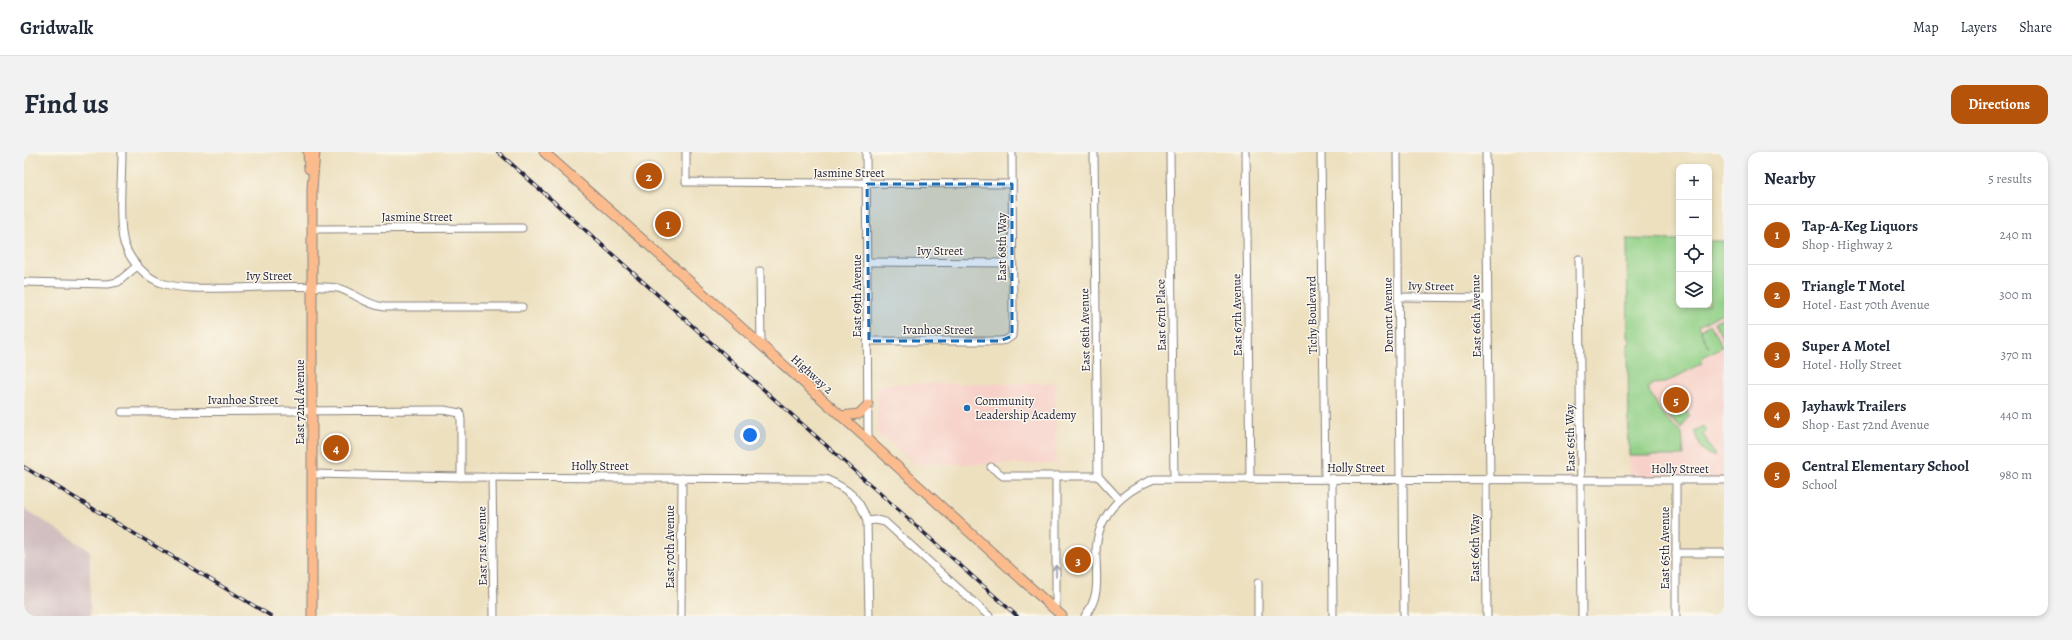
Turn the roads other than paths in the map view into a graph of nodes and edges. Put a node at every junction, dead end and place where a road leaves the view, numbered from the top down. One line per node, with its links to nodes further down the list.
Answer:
1 (122, 152): 22 (street)
2 (308, 152): 16 (main road, East 72nd Avenue)
3 (315, 152): 16 (main road, East 72nd Avenue)
4 (544, 152): 31 (main road, Highway 2)
5 (686, 152): 14 (street, Jasmine Street)
6 (866, 152): 14 (street, East 69th Avenue)
7 (1012, 152): 15 (street, East 68th Way)
8 (1094, 152): 41 (street, East 68th Avenue)
9 (1170, 152): 44 (street, East 67th Place)
10 (1246, 152): 45 (street, East 67th Avenue)
11 (1321, 152): 46 (street, Tichy Boulevard)
12 (1397, 152): 26 (street, Demott Avenue)
13 (1486, 152): 27 (street, East 66th Avenue)
14 (867, 184): 15 (street, Jasmine Street); 20 (street, East 69th Avenue)
15 (1012, 184): 21 (street, East 68th Way)
16 (312, 189): 18 (main road, East 72nd Avenue)
17 (522, 228): 18 (street, Jasmine Street)
18 (312, 229): 25 (main road, East 72nd Avenue)
19 (1579, 260): 49 (street, East 65th Way)
20 (868, 262): 21 (street, Ivy Street); 30 (street, East 69th Avenue)
21 (1012, 263): 29 (street, East 68th Way)
22 (137, 266): 24 (street); 25 (street, Ivy Street)
23 (760, 271): 31 (street)
24 (24, 282)
25 (312, 287): 28 (street, Ivy Street); 33 (main road, East 72nd Avenue)
26 (1399, 297): 27 (street, Ivy Street); 47 (street, Demott Avenue)
27 (1487, 298): 48 (street, East 66th Avenue)
28 (522, 307)
29 (1008, 339): 30 (street, Ivanhoe Street)
30 (868, 341): 32 (street, East 69th Avenue)
31 (761, 344): 35 (main road, Highway 2)
32 (868, 405): 35 (main road); 36 (street, East 69th Avenue)
33 (312, 411): 34 (street, Ivanhoe Street); 38 (main road, East 72nd Avenue); 42 (street, Ivanhoe Street)
34 (122, 412)
35 (841, 416): 36 (main road, Highway 2)
36 (868, 440): 57 (main road, Highway 2)
37 (991, 467): 40 (street)
38 (312, 474): 42 (street, Holly Street); 58 (main road, East 72nd Avenue)
39 (492, 476): 42 (street, Holly Street); 43 (street, Holly Street); 59 (street, East 71st Avenue)
40 (1056, 476): 41 (street); 57 (street, one-way to 40)
41 (1098, 476): 52 (street)
42 (461, 477)
43 (682, 478): 53 (street, Holly Street); 60 (street, East 70th Avenue)
44 (1174, 478): 45 (street, Holly Street); 52 (street, Holly Street)
45 (1250, 478): 46 (street, Holly Street)
46 (1328, 478): 47 (street, Holly Street); 65 (street)
47 (1402, 479): 48 (street, Holly Street); 66 (street)
48 (1488, 479): 49 (street, Holly Street); 67 (street, East 66th Way)
49 (1581, 479): 50 (street, Holly Street); 68 (street, East 65th Way)
50 (1676, 480): 51 (street, Holly Street); 54 (street, East 65th Avenue)
51 (1724, 480)
52 (1119, 499): 63 (street, Holly Street)
53 (867, 521): 61 (street); 62 (street)
54 (1676, 553): 55 (street); 69 (street, East 65th Avenue)
55 (1724, 553)
56 (1258, 583): 64 (street)
57 (1059, 613)
58 (314, 615)
59 (494, 616)
60 (681, 616)
61 (869, 616)
62 (989, 616)
63 (1085, 616)
64 (1258, 616)
65 (1333, 616)
66 (1404, 616)
67 (1487, 616)
68 (1582, 616)
69 (1676, 616)

